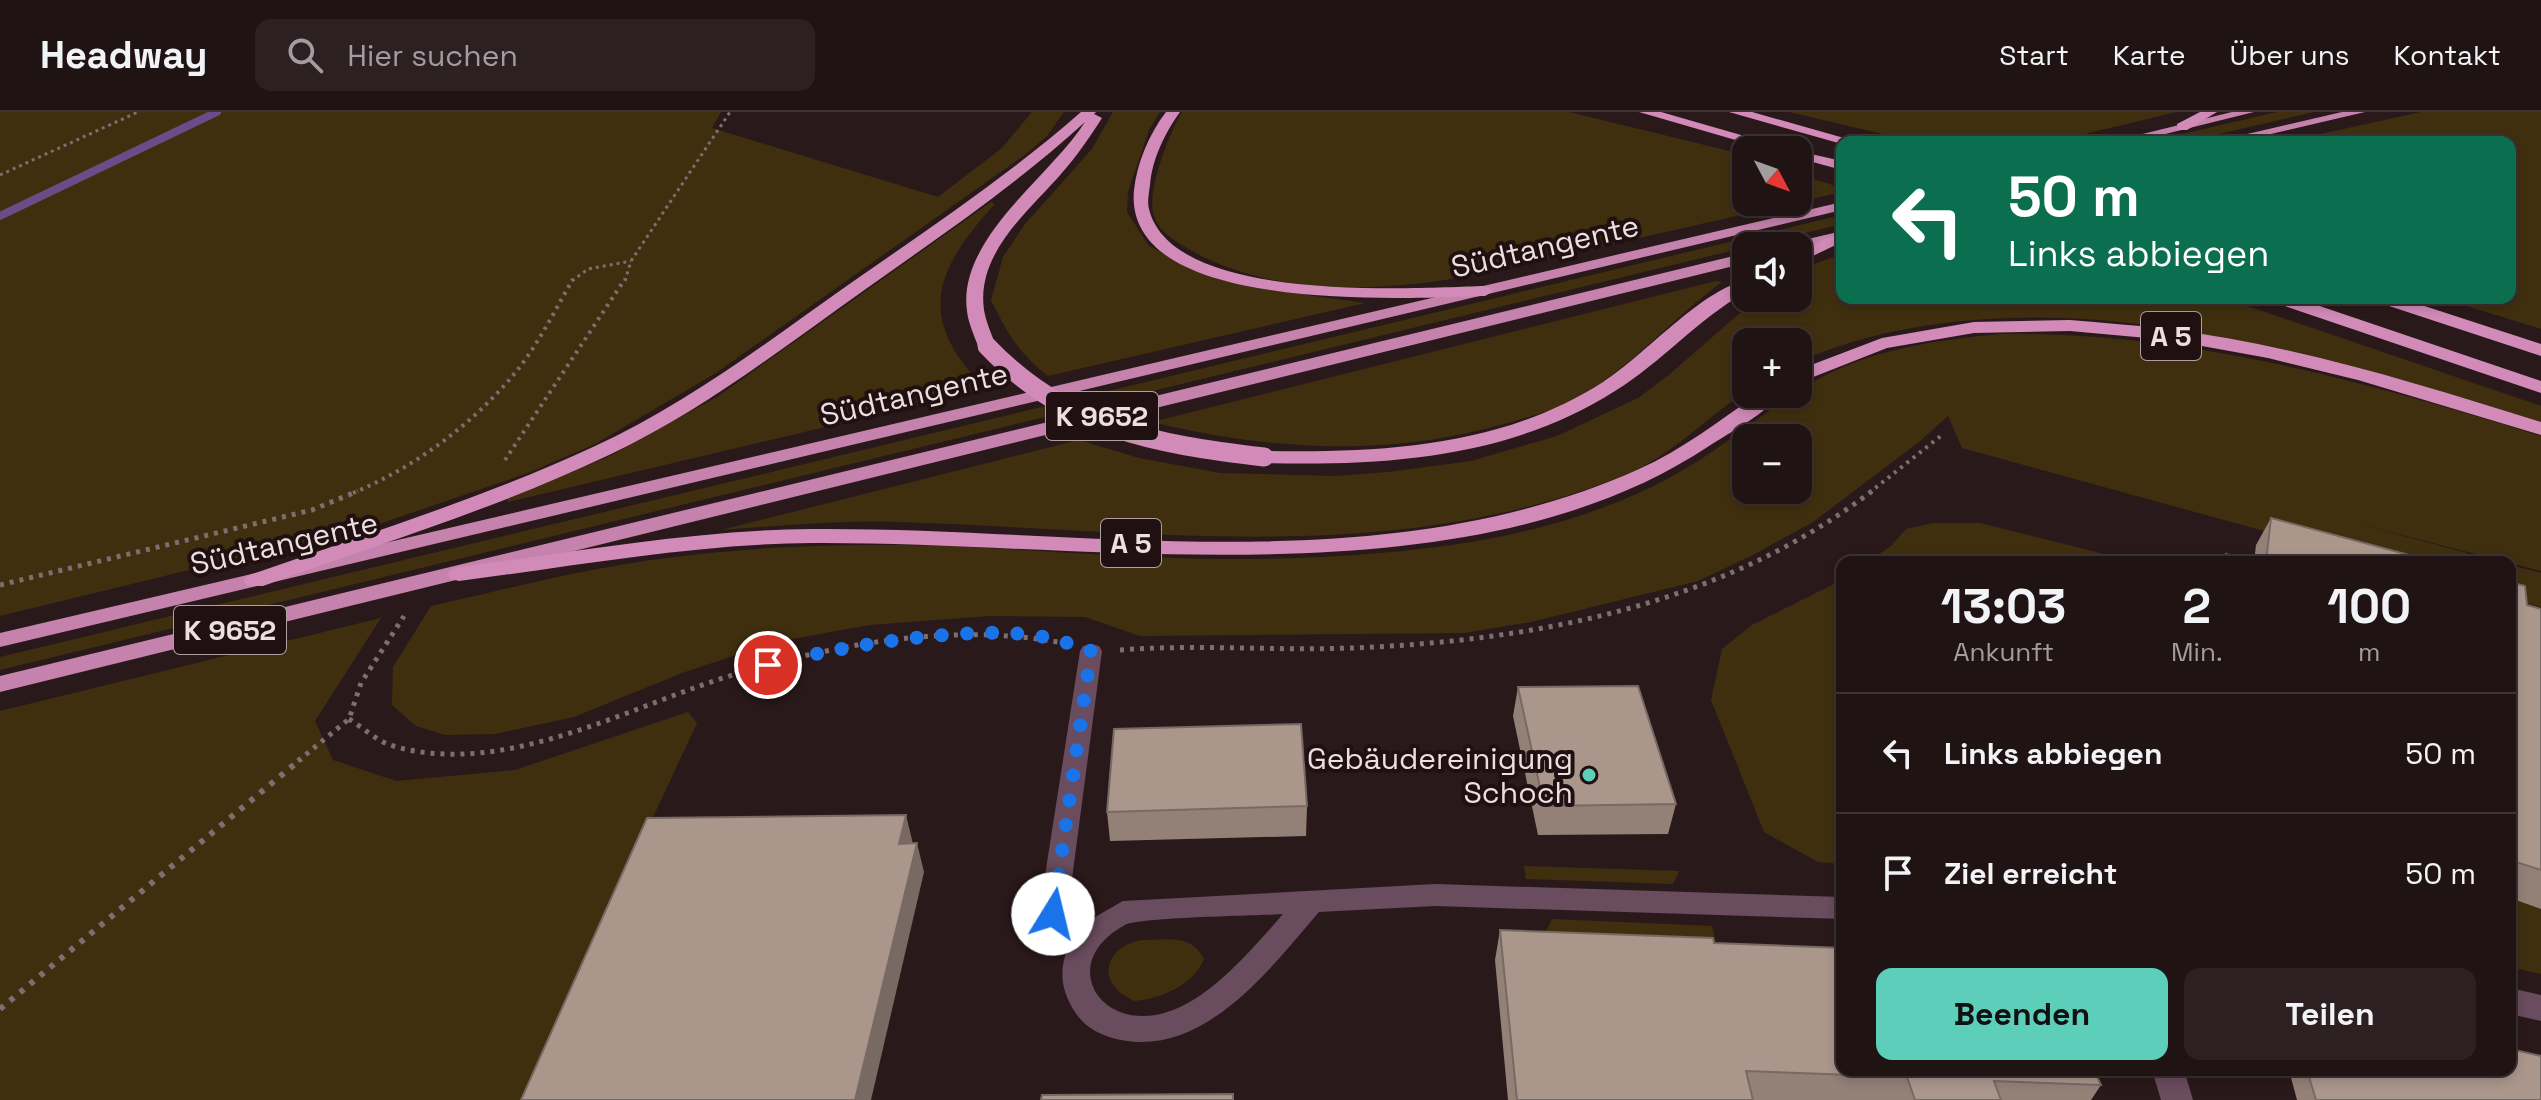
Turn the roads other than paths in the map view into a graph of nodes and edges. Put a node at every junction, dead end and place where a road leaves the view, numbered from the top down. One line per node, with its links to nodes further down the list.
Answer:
1 (1089, 112): 32 (highway)
2 (1097, 112): 23 (highway, K 9652, bridge)
3 (1173, 112): 22 (highway)
4 (1646, 112): 10 (highway)
5 (1736, 112): 13 (highway)
6 (2210, 112): 9 (highway)
7 (2248, 112): 9 (highway)
8 (2359, 112): 12 (highway)
9 (2182, 127): 11 (highway)
10 (1734, 136)
11 (2142, 136)
12 (2247, 136)
13 (1836, 138)
14 (1812, 157): 15 (highway)
15 (1836, 164)
16 (1836, 207): 22 (highway, Südtangente / K 9652)
17 (1836, 236): 19 (highway)
18 (1836, 238): 20 (highway)
19 (1812, 242)
20 (1812, 251)
21 (1732, 261): 31 (highway, Südtangente / K 9652)
22 (1485, 291): 32 (highway, Südtangente / K 9652)
23 (1732, 293)
24 (2297, 304): 28 (highway)
25 (2401, 304): 26 (highway)
26 (2541, 350)
27 (1812, 370): 30 (highway, A 5)
28 (2541, 387)
29 (1751, 408): 31 (highway, A 5)
30 (2541, 429)
31 (459, 574): 35 (highway, Südtangente / K 9652)
32 (255, 581): 33 (highway, Südtangente)
33 (0, 640)
34 (1091, 651): 38 (street)
35 (0, 684)
36 (1310, 903): 37 (street); 38 (street); 38 (street)
37 (1836, 908)
38 (1088, 935)
39 (2516, 1002): 40 (street)
40 (2541, 1008)
41 (2170, 1076): 42 (street)
42 (2177, 1100)

